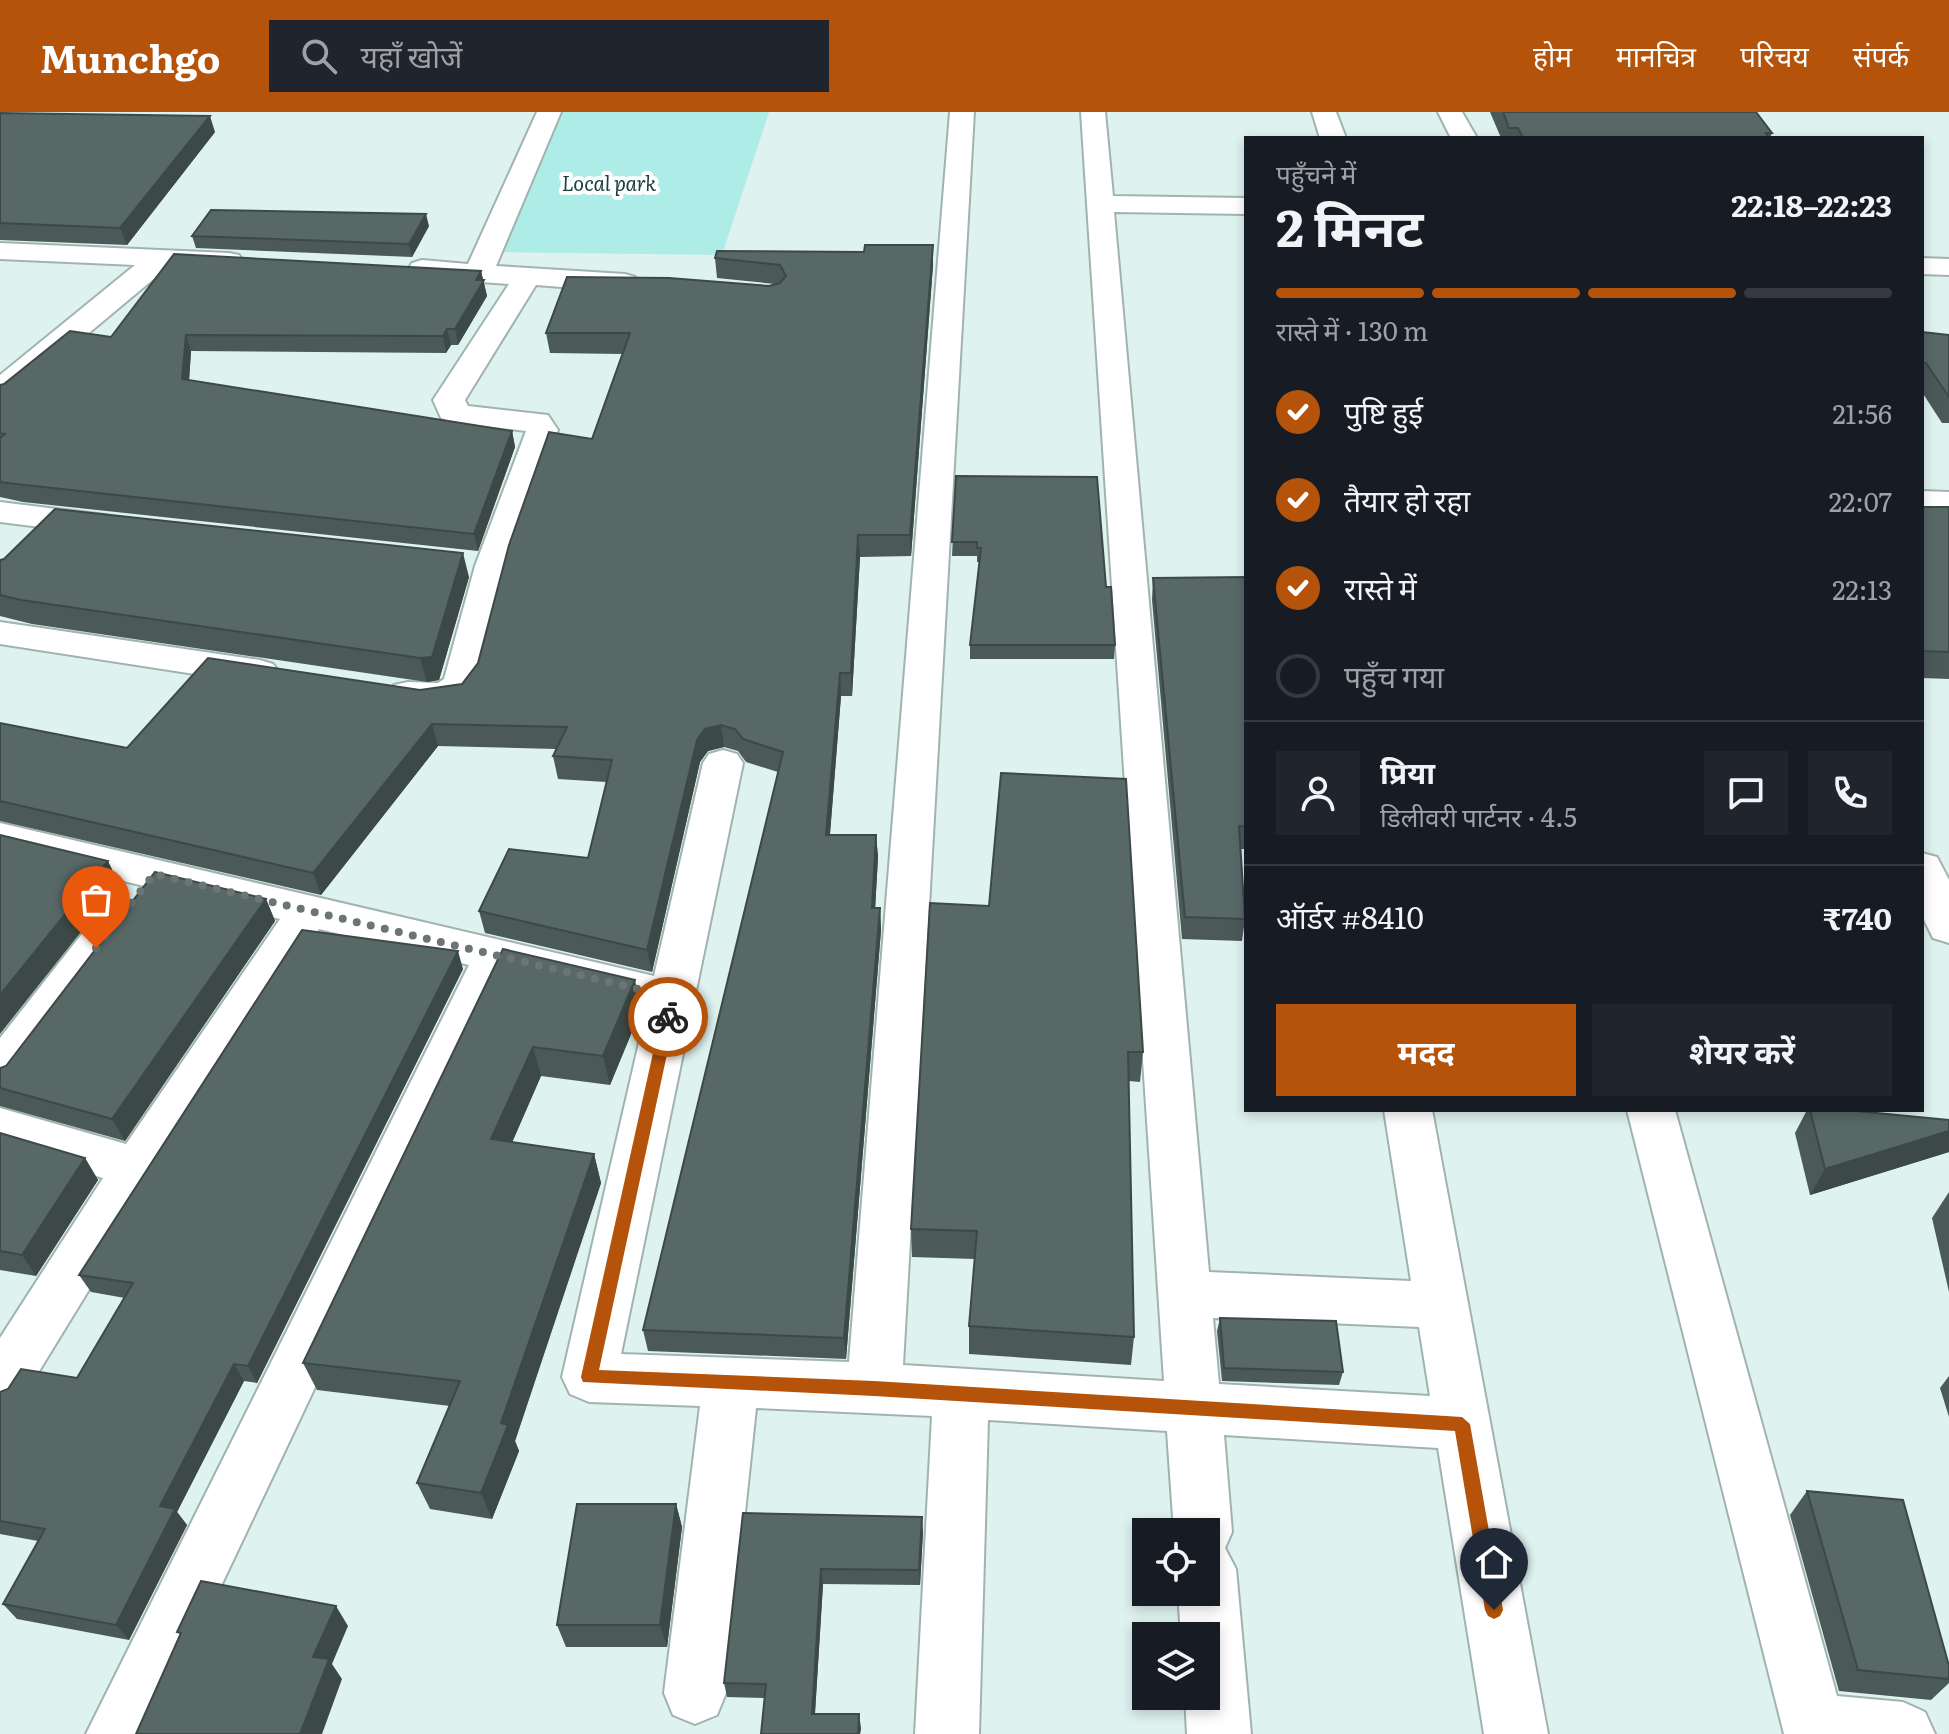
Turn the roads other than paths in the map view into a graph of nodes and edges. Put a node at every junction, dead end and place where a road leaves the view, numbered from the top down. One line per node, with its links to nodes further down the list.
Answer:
1 (549, 112): 16 (street)
2 (962, 112): 46 (street)
3 (1093, 112): 8 (street)
4 (1324, 112): 6 (street)
5 (1450, 112): 7 (street)
6 (1332, 136)
7 (1463, 136)
8 (1100, 204): 9 (street); 42 (street)
9 (1244, 206)
10 (0, 251): 11 (street)
11 (161, 258): 12 (street); 19 (street)
12 (256, 262)
13 (1924, 266): 14 (street)
14 (1949, 267)
15 (399, 268): 16 (street)
16 (479, 271): 17 (street)
17 (528, 276): 18 (street); 28 (street)
18 (649, 285)
19 (2, 388)
20 (1924, 501): 21 (street)
21 (1949, 502)
22 (0, 512): 23 (street)
23 (55, 519): 24 (street); 25 (street)
24 (133, 528)
25 (22, 551)
26 (0, 633): 27 (street)
27 (300, 678)
28 (379, 690)
29 (723, 763): 36 (street)
30 (0, 837): 31 (street)
31 (154, 874): 33 (street); 37 (street)
32 (1924, 874): 34 (street)
33 (309, 910): 35 (street); 41 (street)
34 (1937, 914)
35 (497, 954): 36 (street); 54 (street)
36 (672, 997): 44 (street)
37 (0, 1073)
38 (1408, 1112): 43 (street)
39 (1652, 1112): 53 (street)
40 (0, 1128): 41 (street)
41 (137, 1168): 45 (street)
42 (1184, 1294): 43 (street); 48 (street)
43 (1442, 1305): 49 (street)
44 (731, 1382): 46 (street); 52 (street)
45 (0, 1386)
46 (874, 1388): 47 (street)
47 (961, 1394): 48 (street); 55 (street)
48 (1194, 1407): 49 (street); 50 (street)
49 (1462, 1424): 57 (street)
50 (1202, 1518)
51 (1209, 1606): 56 (street)
52 (695, 1693)
53 (1814, 1729): 58 (street)
54 (118, 1734)
55 (947, 1734)
56 (1219, 1734)
57 (1516, 1734)
58 (1903, 1734)

